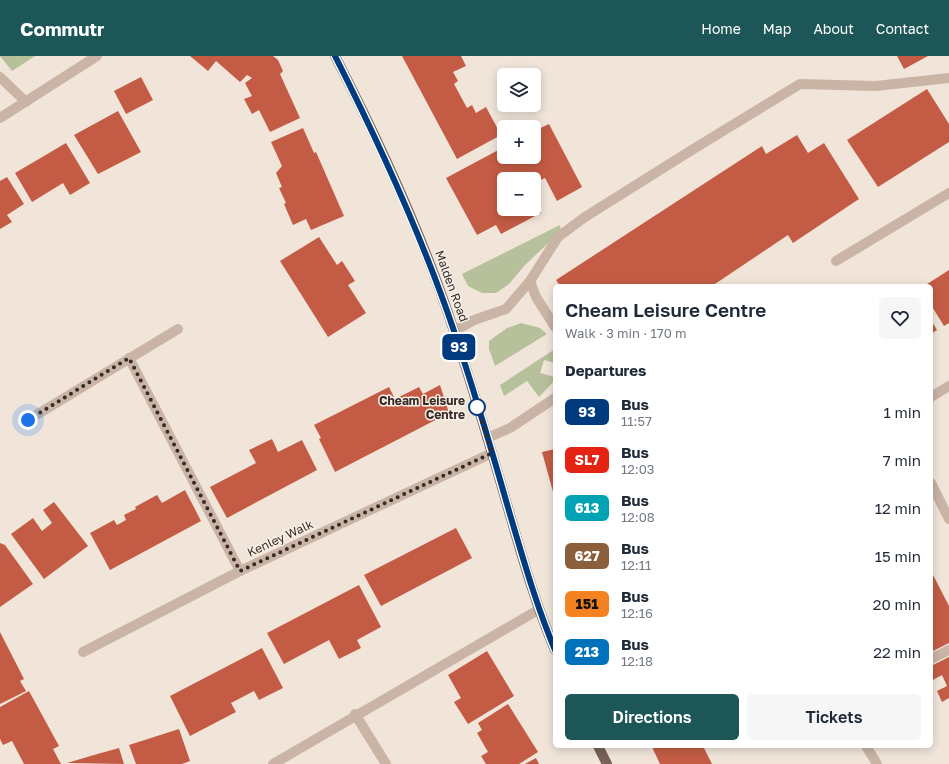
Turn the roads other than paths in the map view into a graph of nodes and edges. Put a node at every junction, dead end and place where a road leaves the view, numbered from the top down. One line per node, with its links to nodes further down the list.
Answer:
1 (97, 56): 5 (street)
2 (335, 56): 12 (main road, Malden Road)
3 (0, 77): 5 (street)
4 (949, 78): 9 (street)
5 (26, 102): 6 (street)
6 (0, 118)
7 (949, 193): 8 (street)
8 (836, 261)
9 (530, 281): 10 (street); 12 (street)
10 (553, 324)
11 (178, 330): 13 (street)
12 (454, 331): 18 (main road, Malden Road)
13 (129, 358): 17 (street); 22 (street)
14 (949, 386): 15 (street)
15 (933, 396)
16 (553, 399): 18 (street)
17 (28, 420)
18 (487, 438): 19 (main road, Malden Road)
19 (492, 453): 22 (street, Kenley Walk); 23 (main road, Malden Road)
20 (933, 487): 21 (street)
21 (949, 519)
22 (240, 571): 26 (street, Kenley Walk)
23 (538, 610): 24 (main road, Malden Road); 28 (street)
24 (553, 645)
25 (949, 650): 27 (street)
26 (83, 652)
27 (933, 658)
28 (355, 714): 31 (street); 32 (street)
29 (599, 748): 33 (main road)
30 (867, 748): 34 (street)
31 (272, 764)
32 (386, 764)
33 (607, 764)
34 (877, 764)

